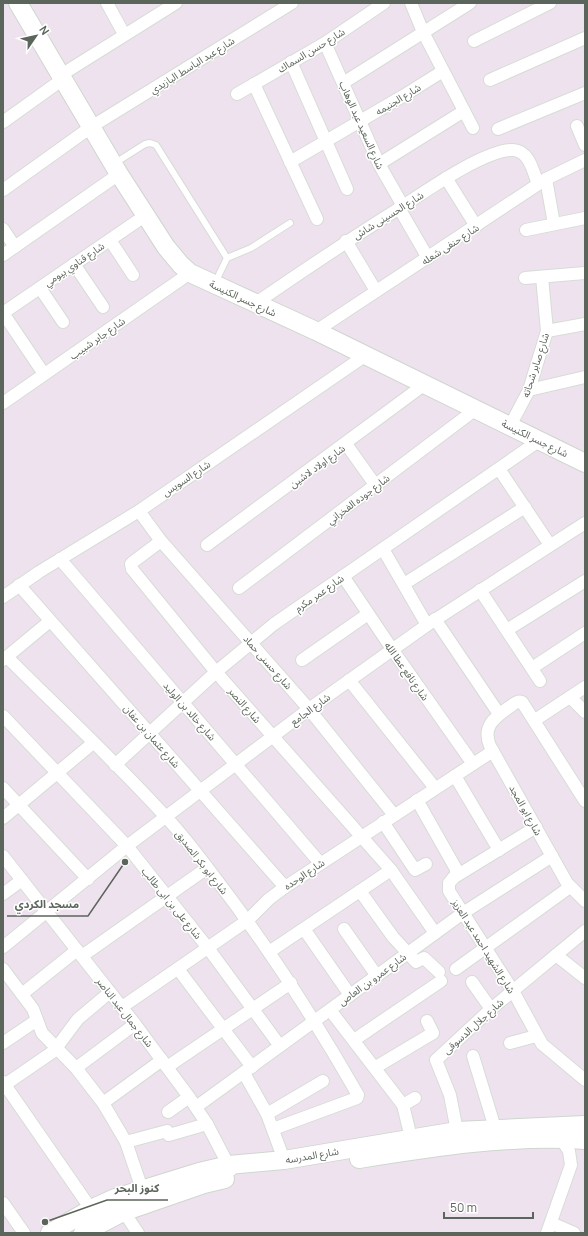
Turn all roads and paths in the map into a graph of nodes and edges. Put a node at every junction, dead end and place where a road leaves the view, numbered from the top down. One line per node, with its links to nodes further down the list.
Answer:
1 (18, 3): 16 (main road, شارع جسر الكنيسة)
2 (107, 3): 10 (street)
3 (176, 3): 10 (street)
4 (292, 3): 26 (street, شارع عبد الباسط البازيدي)
5 (384, 3): 13 (street, شارع حسن السماك)
6 (411, 3): 9 (street)
7 (470, 3): 9 (street)
8 (550, 3): 12 (street)
9 (423, 32): 15 (street); 18 (street)
10 (124, 34): 16 (street)
11 (585, 38): 17 (street)
12 (474, 41)
13 (325, 43): 14 (street, شارع حسن السماك); 18 (street, شارع السعيد عبد الوهاب)
14 (291, 62): 19 (street, شارع حسن السماك); 29 (street)
15 (443, 71): 22 (street); 24 (street, شارع الجنيمه)
16 (62, 77): 23 (street); 26 (main road, شارع جسر الكنيسة)
17 (490, 80)
18 (343, 83): 24 (street, شارع السعيد عبد الوهاب)
19 (254, 84): 21 (street, شارع حسن السماك); 32 (street)
20 (585, 93): 28 (street)
21 (237, 94)
22 (464, 111): 27 (street); 33 (street)
23 (4, 121)
24 (360, 121): 29 (street, شارع الجنيمه); 33 (street, شارع السعيد عبد الوهاب)
25 (577, 126): 30 (street)
26 (91, 127): 34 (main road, شارع جسر الكنيسة); 38 (street, شارع عبد الباسط البازيدي)
27 (473, 128)
28 (498, 129)
29 (327, 141): 32 (street, شارع الجنيمه); 37 (street)
30 (585, 145)
31 (585, 160): 36 (street, شارع حنفى شعله)
32 (290, 162): 42 (street)
33 (378, 164): 39 (street, شارع السعيد عبد الوهاب)
34 (116, 169): 40 (main road, شارع جسر الكنيسة); 50 (street); 52 (lane)
35 (446, 178): 36 (street, شارع الحسينى شاش); 39 (street, شارع الحسينى شاش); 45 (street)
36 (542, 182): 44 (street); 45 (street, شارع حنفى شعله)
37 (347, 189)
38 (3, 190)
39 (401, 207): 49 (street, شارع الحسينى شاش); 53 (street, شارع السعيد عبد الوهاب)
40 (146, 215): 48 (street, شارع قناوي بيومي); 55 (main road, شارع جسر الكنيسة)
41 (585, 218): 44 (street)
42 (317, 219)
43 (290, 223): 52 (lane)
44 (554, 224): 47 (street)
45 (476, 226): 53 (street, شارع حنفى شعله)
46 (3, 229): 50 (street)
47 (526, 230)
48 (110, 240): 54 (street, شارع قناوي بيومي); 57 (street)
49 (346, 241): 62 (street); 63 (street, شارع الحسينى شاش)
50 (15, 247): 51 (street)
51 (3, 255)
52 (227, 258): 60 (lane)
53 (428, 258): 62 (street, شارع حنفى شعله)
54 (74, 264): 61 (street, شارع قناوي بيومي); 64 (street)
55 (190, 273): 60 (main road, شارع جسر الكنيسة); 71 (street, شارع جابر شبيب)
56 (585, 273): 58 (street)
57 (133, 275)
58 (542, 277): 59 (street); 69 (street, شارع صابر شحاته)
59 (525, 278)
60 (214, 284): 63 (main road, شارع جسر الكنيسة)
61 (40, 288): 65 (street, شارع قناوي بيومي); 66 (street)
62 (376, 291): 68 (street, شارع حنفى شعله)
63 (256, 303): 68 (main road, شارع جسر الكنيسة)
64 (103, 307)
65 (3, 313): 71 (street)
66 (63, 322)
67 (585, 324): 69 (street)
68 (316, 331): 70 (main road, شارع جسر الكنيسة)
69 (547, 331): 74 (street, شارع صابر شحاته)
70 (366, 355): 73 (main road, شارع جسر الكنيسة); 84 (street, شارع السويس)
71 (44, 374): 75 (street, شارع جابر شبيب)
72 (585, 377): 74 (street)
73 (426, 384): 76 (main road, شارع جسر الكنيسة); 79 (street, شارع اولاد لاشين)
74 (528, 390): 77 (street, شارع صابر شحاته)
75 (5, 398)
76 (476, 409): 77 (main road, شارع جسر الكنيسة); 82 (street, شارع جوده الفخراني)
77 (510, 426): 78 (main road, شارع جسر الكنيسة)
78 (540, 440): 80 (main road, شارع جسر الكنيسة); 81 (street, شارع عمر مكرم)
79 (346, 444): 82 (street); 88 (street, شارع اولاد لاشين)
80 (585, 463)
81 (499, 469): 83 (street); 89 (street, شارع عمر مكرم)
82 (376, 486): 95 (street, شارع جوده الفخراني)
83 (525, 507): 87 (street); 93 (street)
84 (139, 511): 86 (street, شارع حسنى حماد); 90 (street, شارع السويس)
85 (585, 523): 87 (street, شارع الجامع)
86 (161, 541): 103 (street, شارع حسنى حماد); 108 (street, شارع النصر)
87 (550, 545): 96 (street, شارع الجامع)
88 (206, 546)
89 (383, 549): 91 (street, شارع عمر مكرم); 93 (street)
90 (60, 559): 94 (street, شارع السويس); 113 (street, شارع خالد بن الوليد)
91 (343, 576): 98 (street, شارع نافع عطا الله); 103 (street, شارع عمر مكرم)
92 (585, 581): 101 (street)
93 (404, 584): 100 (street)
94 (19, 585): 97 (street, شارع السويس); 99 (street, شارع عثمان بن عفان)
95 (239, 588)
96 (480, 590): 100 (street, شارع الجامع); 101 (street)
97 (3, 597)
98 (368, 614): 104 (street, شارع نافع عطا الله); 106 (street)
99 (50, 621): 105 (street); 119 (street, شارع عثمان بن عفان)
100 (431, 622): 104 (street, شارع الجامع); 116 (street)
101 (507, 630): 107 (street)
102 (585, 633): 107 (street)
103 (251, 642): 108 (street, شارع عمر مكرم); 114 (street, شارع حسنى حماد)
104 (392, 649): 109 (street, شارع الجامع); 124 (street, شارع نافع عطا الله)
105 (5, 659): 121 (street, شارع ابو بكر الصديق)
106 (302, 660)
107 (532, 668): 110 (street)
108 (216, 672): 113 (street, شارع عمر مكرم); 120 (street, شارع النصر)
109 (349, 680): 114 (street, شارع الجامع); 129 (street)
110 (540, 681)
111 (585, 687): 112 (street)
112 (570, 697): 115 (street); 118 (street)
113 (183, 703): 119 (street, شارع عمر مكرم); 123 (street, شارع خالد بن الوليد)
114 (309, 709): 120 (street, شارع الجامع); 134 (street, شارع حسنى حماد)
115 (585, 712)
116 (499, 714): 118 (street); 122 (street, شارع ابو المجد)
117 (3, 716): 126 (street, شارع على بن ابى طالب)
118 (535, 720): 132 (street)
119 (149, 732): 125 (street, شارع عمر مكرم); 130 (street, شارع عثمان بن عفان)
120 (272, 737): 123 (street, شارع الجامع); 139 (street, شارع النصر)
121 (93, 743): 125 (street, شارع ابو بكر الصديق); 126 (street)
122 (493, 751): 124 (street, شارع الوحده); 138 (street, شارع ابو المجد)
123 (235, 764): 130 (street, شارع الجامع); 144 (street, شارع خالد بن الوليد)
124 (473, 764): 127 (street, شارع الوحده)
125 (114, 765): 135 (street, شارع ابو بكر الصديق)
126 (57, 773): 133 (street); 140 (street, شارع على بن ابى طالب)
127 (454, 776): 129 (street, شارع الوحده); 141 (street)
128 (3, 788): 133 (street)
129 (435, 788): 131 (street, شارع الوحده)
130 (200, 791): 135 (street, شارع الجامع); 151 (street, شارع عثمان بن عفان)
131 (417, 800): 134 (street, شارع الوحده); 148 (street, شارع الشهيد احمد عبد العزيز)
132 (585, 801)
133 (19, 805): 136 (street); 149 (street)
134 (394, 815): 137 (street, شارع الوحده)
135 (166, 817): 140 (street, شارع الجامع); 146 (street, شارع ابو بكر الصديق)
136 (3, 818)
137 (383, 822): 139 (street, شارع الوحده); 145 (street)
138 (536, 827): 141 (street); 143 (street, شارع ابو المجد)
139 (362, 836): 144 (street, شارع الوحده); 147 (street, شارع النصر)
140 (127, 846): 149 (street, شارع الجامع); 155 (street, شارع على بن ابى طالب)
141 (499, 850): 148 (street)
142 (3, 856): 150 (street, شارع جمال عبد الناصر)
143 (552, 856): 152 (street, شارع ابو المجد); 158 (street, شارع عمرو بن العاص)
144 (320, 863): 151 (street, شارع الوحده)
145 (426, 864)
146 (207, 868): 155 (street); 159 (street, شارع ابو بكر الصديق)
147 (391, 870): 153 (street); 163 (street, شارع النصر)
148 (453, 878): 158 (street, شارع الشهيد احمد عبد العزيز)
149 (88, 879): 157 (street, شارع الجامع)
150 (22, 880): 154 (street); 157 (street, شارع جمال عبد الناصر)
151 (285, 887): 159 (street, شارع الوحده)
152 (570, 887): 156 (street, شارع ابو المجد); 166 (street)
153 (360, 891): 160 (street); 169 (street)
154 (3, 894)
155 (167, 896): 165 (street, شارع على بن ابى طالب); 168 (street)
156 (585, 902)
157 (47, 912): 164 (street, شارع الجامع); 168 (street, شارع جمال عبد الناصر)
158 (463, 912): 163 (street, شارع عمرو بن العاص); 166 (street, شارع الشهيد احمد عبد العزيز)
159 (248, 920): 165 (street, شارع الوحده); 167 (street, شارع ابو بكر الصديق)
160 (304, 928): 167 (street); 181 (street)
161 (344, 929): 174 (street)
162 (585, 931): 170 (street, شارع جلال الدسوقى)
163 (435, 932): 169 (street, شارع عمرو بن العاص)
164 (3, 947)
165 (208, 948): 172 (street, شارع الوحده); 183 (street, شارع على بن ابى طالب)
166 (486, 948): 173 (street); 178 (street, شارع الشهيد احمد عبد العزيز)
167 (270, 952): 177 (street, شارع ابو بكر الصديق)
168 (79, 953): 179 (street, شارع جمال عبد الناصر); 180 (street)
169 (408, 953): 174 (street, شارع عمرو بن العاص); 194 (street)
170 (556, 955): 175 (street); 178 (street, شارع جلال الدسوقى)
171 (3, 969): 180 (street)
172 (178, 969): 182 (street, شارع الوحده); 191 (street)
173 (456, 969)
174 (378, 976): 181 (street, شارع عمرو بن العاص)
175 (585, 978)
176 (472, 982): 184 (street)
177 (291, 983): 183 (street); 187 (street, شارع ابو بكر الصديق)
178 (513, 991): 184 (street, شارع جلال الدسوقى); 192 (street, شارع الشهيد احمد عبد العزيز)
179 (110, 992): 182 (street, شارع جمال عبد الناصر); 198 (street)
180 (22, 994): 186 (street)
181 (350, 995): 185 (street, شارع عمرو بن العاص)
182 (122, 1007): 189 (street, شارع جمال عبد الناصر)
183 (253, 1009): 191 (street); 197 (street, شارع على بن ابى طالب)
184 (491, 1009): 218 (street, شارع جلال الدسوقى)
185 (330, 1010): 187 (street, شارع عمرو بن العاص); 190 (street)
186 (37, 1020): 195 (street); 198 (street)
187 (315, 1021): 193 (street, شارع ابو بكر الصديق); 197 (street, شارع عمرو بن العاص)
188 (427, 1021): 201 (street)
189 (135, 1024): 200 (street, شارع جمال عبد الناصر); 202 (street)
190 (344, 1027): 193 (street); 194 (street)
191 (223, 1029): 200 (street); 203 (street)
192 (536, 1036): 196 (street); 204 (street, شارع الشهيد احمد عبد العزيز)
193 (325, 1038): 217 (street, شارع ابو بكر الصديق)
194 (354, 1040): 201 (street)
195 (3, 1042)
196 (510, 1043)
197 (280, 1046): 203 (street, شارع عمرو بن العاص)
198 (57, 1047): 202 (street); 206 (street)
199 (473, 1056): 216 (street)
200 (164, 1064): 207 (street, شارع جمال عبد الناصر); 209 (street)
201 (376, 1067): 210 (street)
202 (76, 1068): 209 (street)
203 (248, 1070): 211 (street, شارع عمرو بن العاص); 213 (street)
204 (585, 1080)
205 (323, 1082): 213 (street)
206 (4, 1084): 228 (street)
207 (189, 1096): 211 (street, شارع جمال عبد الناصر); 212 (street)
208 (415, 1098): 210 (street)
209 (103, 1104): 222 (street)
210 (403, 1104): 220 (street)
211 (196, 1107): 214 (street, شارع جمال عبد الناصر)
212 (168, 1112)
213 (267, 1114): 217 (street)
214 (207, 1124): 222 (street); 224 (street, شارع جمال عبد الناصر)
215 (585, 1125): 219 (main road, شارع المدرسه)
216 (495, 1128): 218 (main road, شارع المدرسه); 219 (main road, شارع المدرسه)
217 (273, 1130): 223 (street)
218 (457, 1131): 220 (main road, شارع المدرسه)
219 (556, 1132): 221 (main road, شارع المدرسه); 224 (main road, شارع المدرسه); 229 (street)
220 (411, 1138): 223 (main road, شارع المدرسه)
221 (585, 1140)
222 (126, 1142): 225 (street)
223 (284, 1160): 224 (main road, شارع المدرسه)
224 (231, 1171): 225 (main road, شارع المدرسه); 227 (main road, شارع المدرسه)
225 (142, 1189): 227 (main road, شارع المدرسه)
226 (3, 1203): 230 (street)
227 (120, 1205): 228 (main road, شارع المدرسه); 232 (main road, شارع المدرسه); 233 (street)
228 (91, 1210): 231 (main road, شارع المدرسه)
229 (549, 1228): 234 (street)
230 (24, 1233)
231 (50, 1233)
232 (83, 1233)
233 (138, 1233)
234 (574, 1233)

